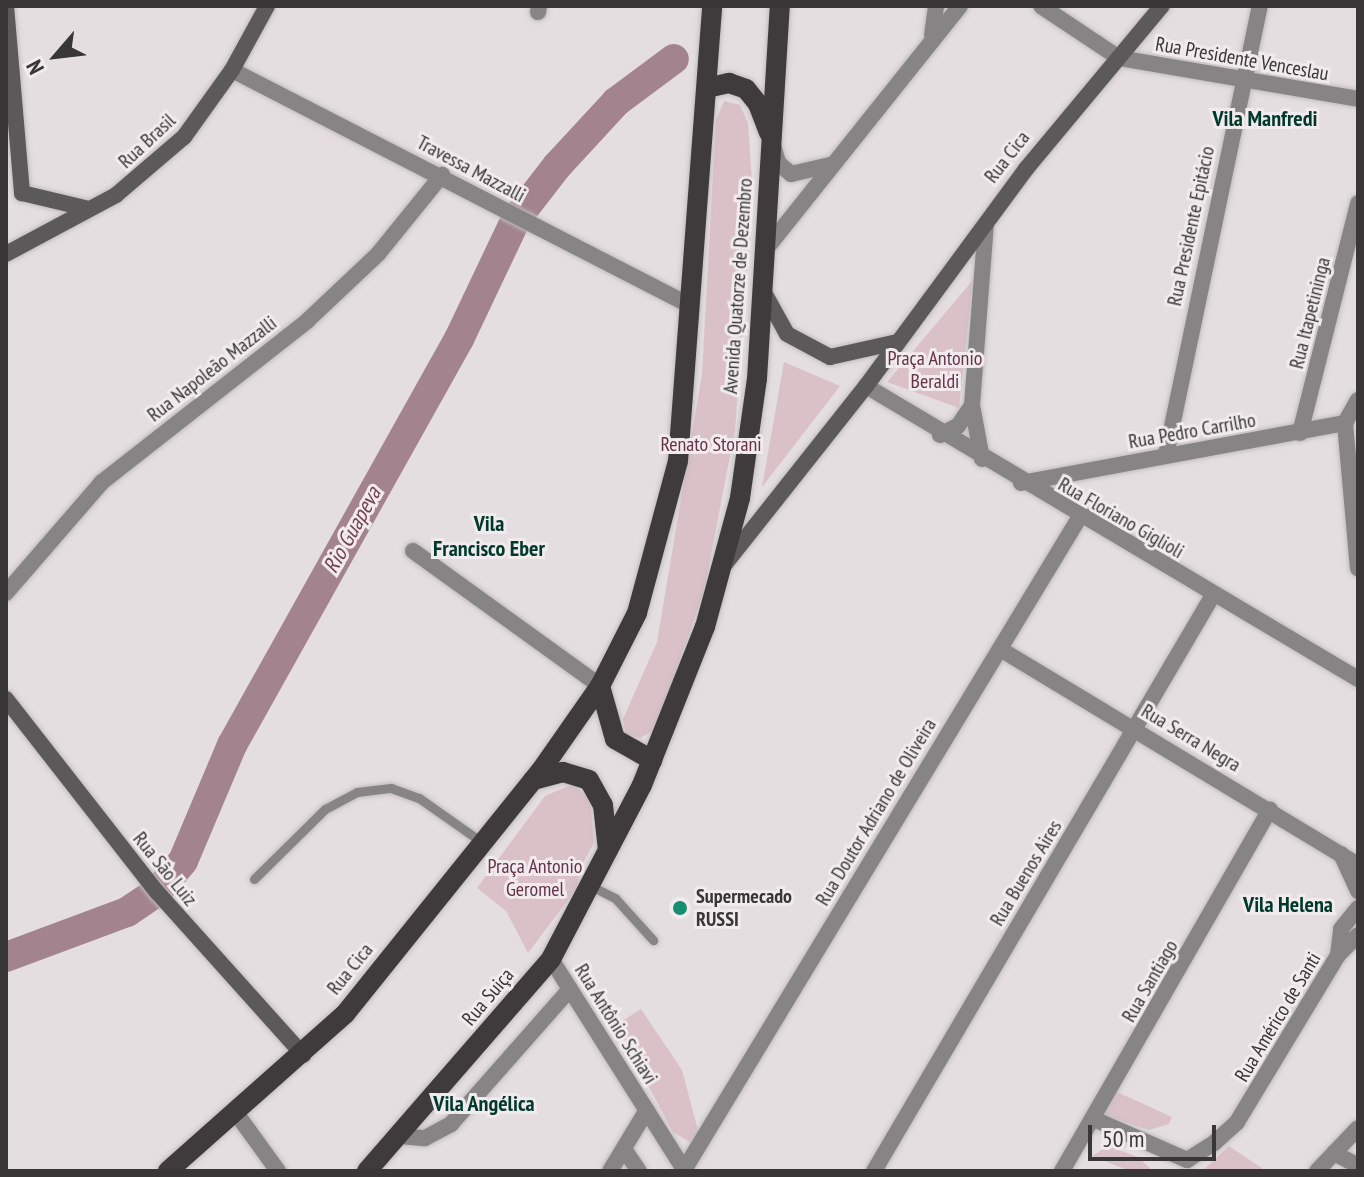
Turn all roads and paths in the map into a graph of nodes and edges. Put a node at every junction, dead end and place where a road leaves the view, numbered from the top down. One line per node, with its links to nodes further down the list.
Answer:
1 (6, 6): 19 (street)
2 (267, 6): 12 (street, Rua Brasil)
3 (712, 6): 14 (main road)
4 (780, 6): 16 (main road, Avenida Quatorze de Dezembro)
5 (936, 6): 10 (street)
6 (960, 6): 10 (street)
7 (1041, 6): 11 (street)
8 (1162, 6): 11 (street, Rua Cica)
9 (1260, 6): 13 (street, Rua Presidente Epitácio)
10 (932, 35): 17 (street)
11 (1119, 58): 13 (street, Rua Presidente Venceslau); 22 (street, Rua Cica)
12 (232, 70): 18 (street, Travessa Mazzalli); 21 (street, Rua Brasil)
13 (1242, 80): 15 (street, Rua Presidente Venceslau); 34 (street, Rua Presidente Epitácio)
14 (707, 88): 16 (main road); 26 (main road)
15 (1358, 99)
16 (772, 141): 17 (street); 23 (main road, Avenida Quatorze de Dezembro)
17 (832, 164): 23 (street)
18 (442, 175): 26 (street, Travessa Mazzalli); 42 (street, Rua Napoleão Mazzalli)
19 (14, 192): 21 (street)
20 (1358, 203): 32 (street, Rua Itapetininga)
21 (89, 209): 24 (street, Rua Brasil)
22 (986, 225): 27 (street, Rua Cica); 30 (street)
23 (766, 249): 25 (main road, Avenida Quatorze de Dezembro)
24 (6, 254)
25 (766, 296): 27 (street); 40 (main road, Avenida Quatorze de Dezembro)
26 (691, 306): 46 (main road)
27 (897, 342): 28 (street, Rua Cica)
28 (866, 386): 33 (street, Rua Floriano Giglioli); 40 (street, Rua Cica)
29 (1358, 400): 31 (street)
30 (972, 405): 33 (street); 35 (street)
31 (1345, 423): 32 (street, Rua Pedro Carrilho); 37 (street)
32 (1300, 433): 34 (street, Rua Pedro Carrilho)
33 (940, 435): 35 (street, Rua Floriano Giglioli)
34 (1166, 455): 36 (street, Rua Pedro Carrilho)
35 (982, 459): 36 (street, Rua Floriano Giglioli)
36 (1021, 483): 38 (street, Rua Floriano Giglioli)
37 (1354, 505): 41 (street)
38 (1079, 518): 43 (street, Rua Floriano Giglioli); 44 (street, Rua Doutor Adriano de Oliveira)
39 (413, 551): 46 (street)
40 (725, 564): 49 (main road, Avenida Quatorze de Dezembro)
41 (1358, 568)
42 (6, 593)
43 (1213, 595): 45 (street, Rua Floriano Giglioli); 48 (street, Rua Buenos Aires)
44 (1000, 649): 48 (street, Rua Serra Negra); 76 (street, Rua Doutor Adriano de Oliveira)
45 (1358, 679)
46 (600, 686): 49 (main road); 50 (main road)
47 (6, 699): 66 (street, Rua São Luiz)
48 (1136, 728): 51 (street, Rua Serra Negra); 82 (street, Rua Buenos Aires)
49 (652, 760): 52 (main road, Avenida Quatorze de Dezembro)
50 (538, 775): 53 (main road, Rua Cica); 55 (main road)
51 (1270, 810): 54 (street, Rua Serra Negra); 69 (street, Rua Santiago)
52 (619, 835): 55 (main road, Rua Suiça)
53 (483, 843): 57 (lane); 66 (main road, Rua Cica)
54 (1338, 849): 56 (street, Rua Serra Negra); 59 (street)
55 (608, 854): 58 (main road, Rua Suiça)
56 (1358, 865)
57 (254, 879)
58 (593, 887): 62 (lane); 64 (main road, Rua Suiça)
59 (1358, 891)
60 (1358, 908): 63 (street)
61 (1358, 935): 63 (street)
62 (653, 940)
63 (1338, 955): 74 (street, Rua Américo de Santi)
64 (551, 959): 65 (street, Rua Antônio Schiavi); 71 (main road, Rua Suiça)
65 (570, 989): 67 (street, Rua Antônio Schiavi); 71 (street)
66 (303, 1055): 68 (main road, Rua Cica)
67 (647, 1110): 72 (street); 76 (street, Rua Antônio Schiavi)
68 (236, 1113): 77 (main road, Rua Cica); 78 (street)
69 (1094, 1119): 74 (street, Rua Américo de Santi); 83 (street, Rua Santiago)
70 (1358, 1128): 73 (street)
71 (400, 1136): 79 (main road, Rua Suiça)
72 (626, 1152): 80 (street); 81 (street)
73 (1334, 1153): 75 (street); 84 (street)
74 (1183, 1165)
75 (1358, 1166)
76 (685, 1170)
77 (168, 1171)
78 (278, 1171)
79 (367, 1171)
80 (610, 1171)
81 (639, 1171)
82 (874, 1171)
83 (1062, 1171)
84 (1317, 1171)

